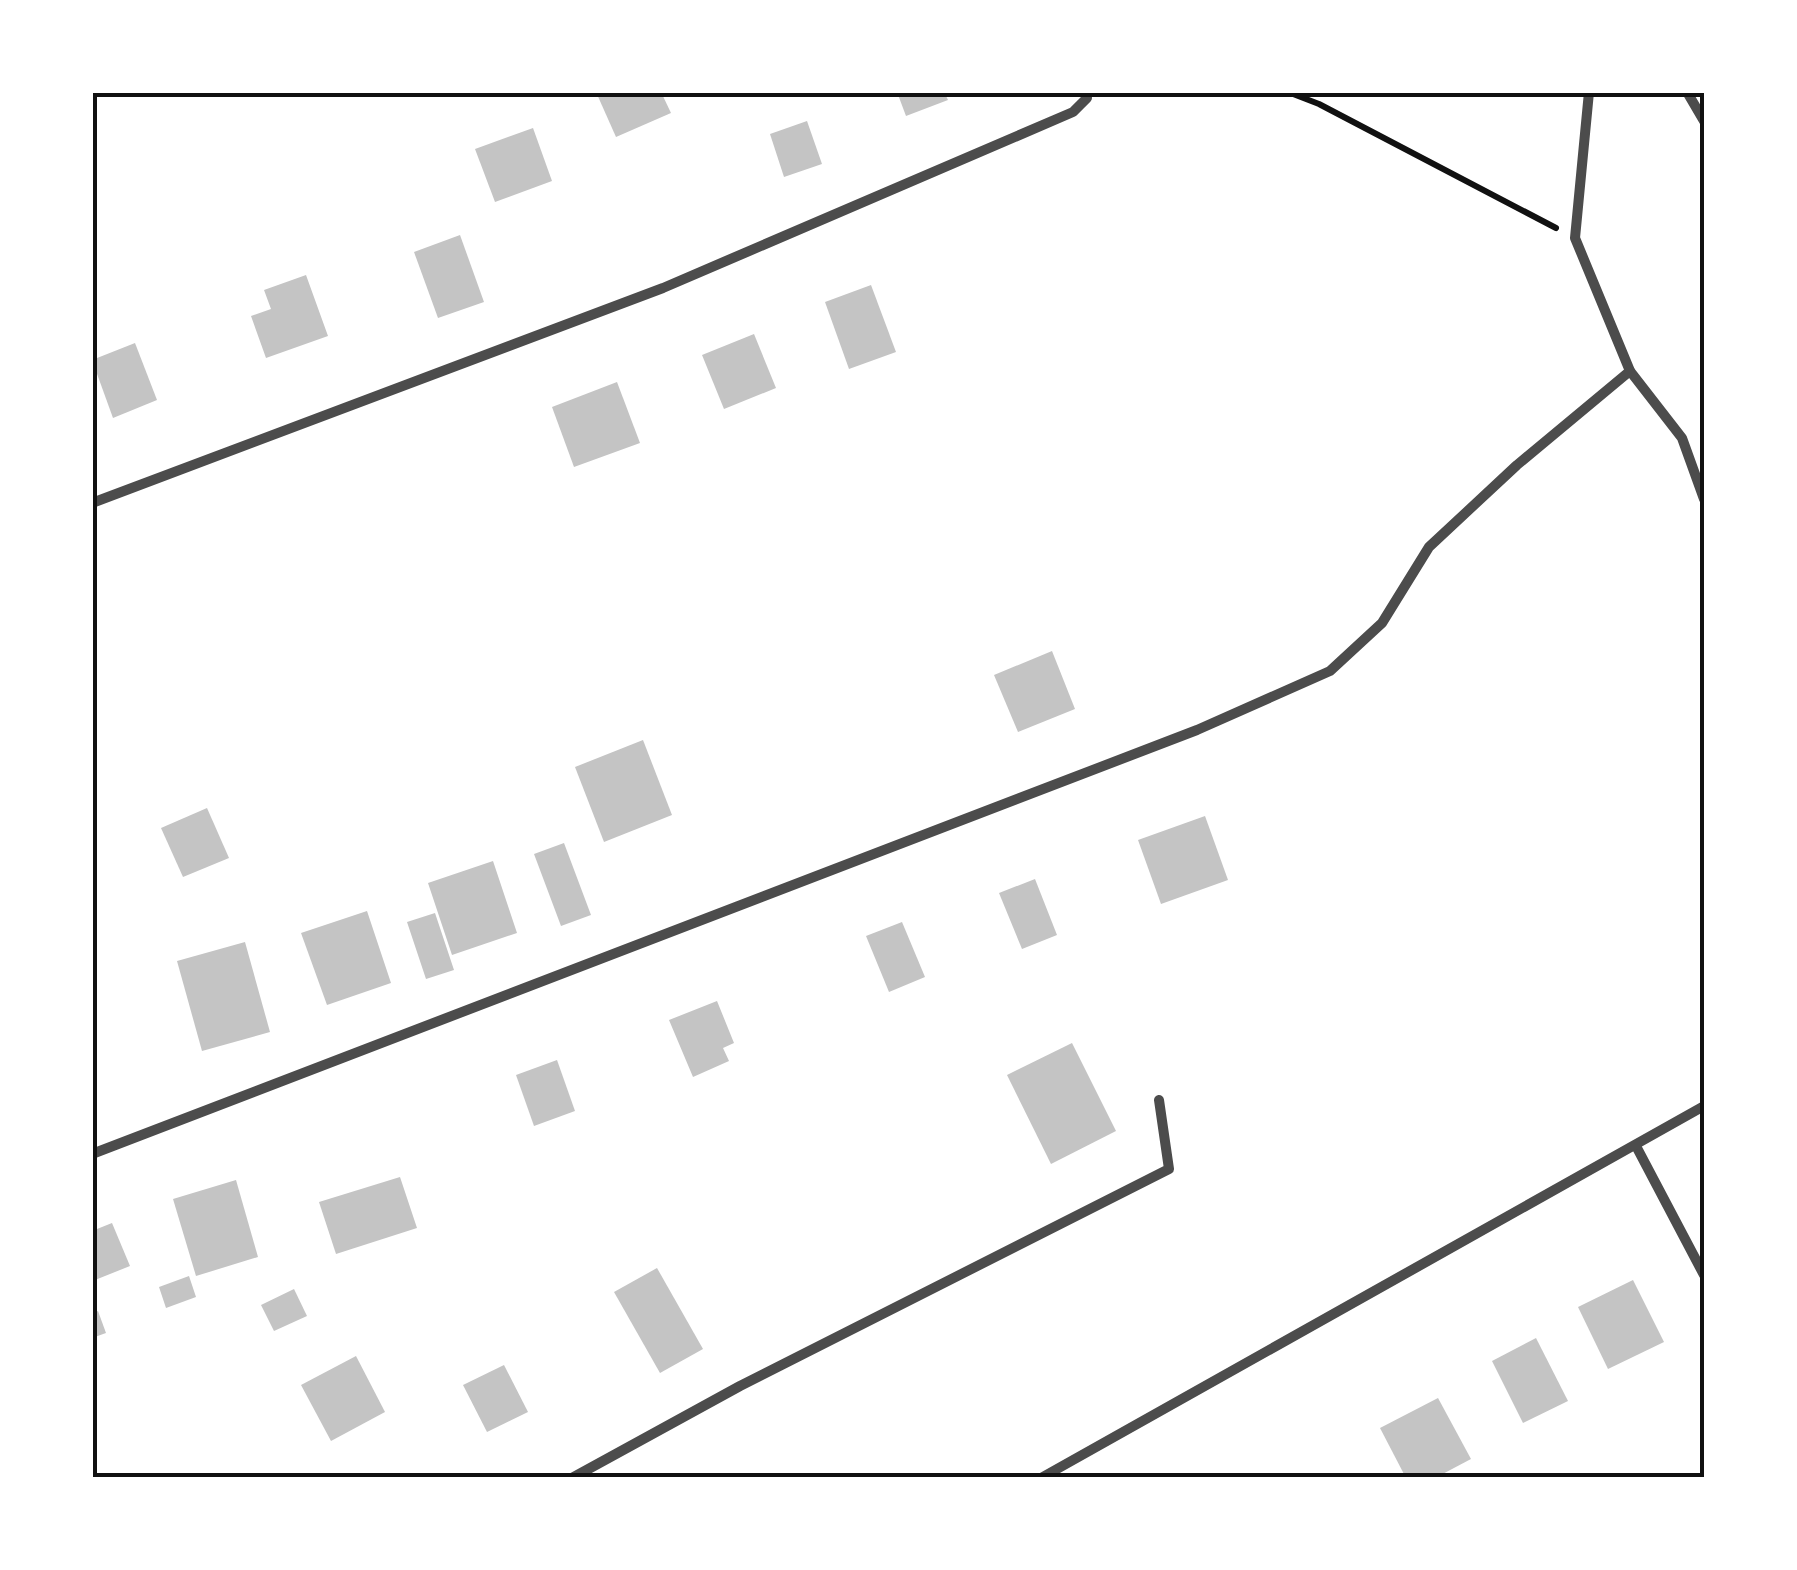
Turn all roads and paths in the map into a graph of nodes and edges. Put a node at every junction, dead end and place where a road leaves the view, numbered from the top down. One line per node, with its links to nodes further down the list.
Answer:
1 (1288, 92): 6 (path)
2 (1590, 92): 6 (street)
3 (1687, 92): 5 (street)
4 (1086, 95): 9 (street)
5 (1704, 121)
6 (1575, 238): 7 (street)
7 (1630, 371): 8 (street); 13 (street)
8 (1704, 499)
9 (92, 502)
10 (1159, 1100): 15 (street)
11 (1704, 1106): 12 (street)
12 (1636, 1146): 14 (street); 16 (street)
13 (92, 1154)
14 (1704, 1275)
15 (572, 1478)
16 (1041, 1478)

